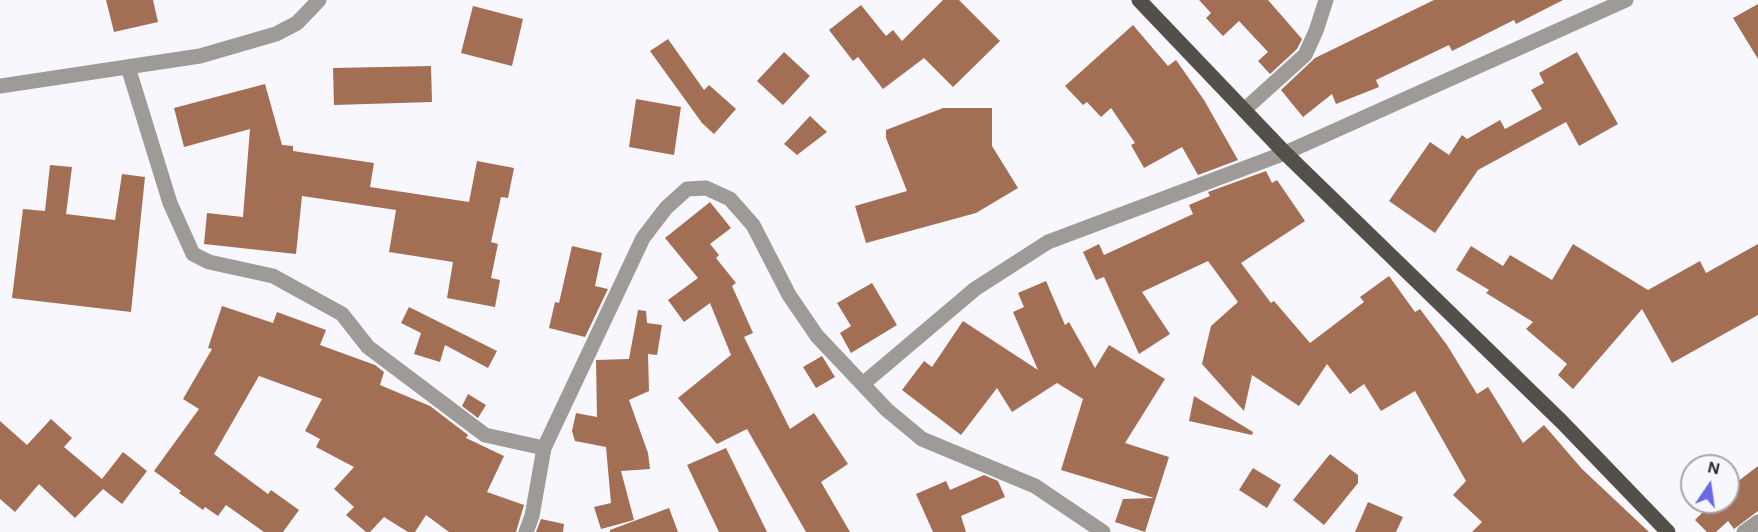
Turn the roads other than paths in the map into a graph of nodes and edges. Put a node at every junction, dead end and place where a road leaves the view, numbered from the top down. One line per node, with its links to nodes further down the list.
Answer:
1 (319, 0): 5 (street)
2 (1139, 0): 7 (main road)
3 (1326, 0): 7 (street)
4 (1626, 0): 8 (street)
5 (128, 67): 6 (street); 10 (street)
6 (0, 86)
7 (1244, 110): 8 (main road)
8 (1285, 153): 9 (street); 14 (main road)
9 (864, 383): 10 (street); 13 (street)
10 (544, 448): 12 (street)
11 (1758, 522): 15 (street)
12 (526, 532)
13 (1103, 532)
14 (1668, 532)
15 (1744, 532)

